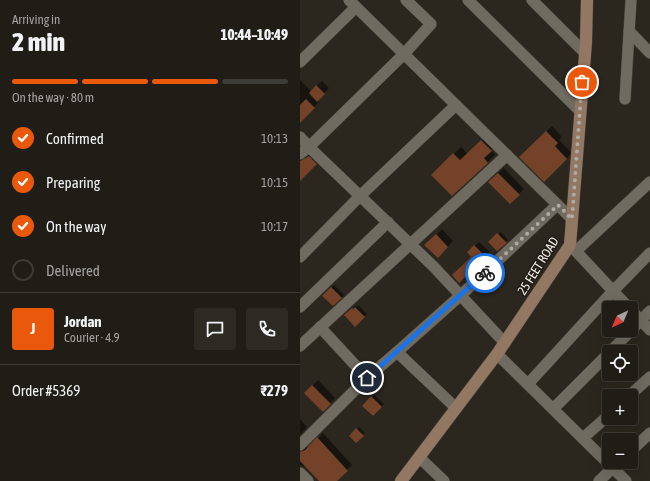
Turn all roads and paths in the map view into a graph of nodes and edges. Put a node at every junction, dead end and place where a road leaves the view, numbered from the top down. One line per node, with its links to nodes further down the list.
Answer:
1 (406, 0): 10 (street)
2 (468, 0): 14 (street)
3 (532, 0): 8 (street)
4 (587, 0): 8 (street, 25 FEET ROAD)
5 (630, 0): 7 (street)
6 (352, 3): 10 (street); 11 (street)
7 (629, 31): 9 (street); 12 (street)
8 (585, 53): 14 (street, 25 FEET ROAD)
9 (650, 53)
10 (404, 54): 13 (street); 16 (street)
11 (300, 62)
12 (625, 99)
13 (456, 105): 18 (street); 20 (street)
14 (580, 111): 22 (street, 25 FEET ROAD)
15 (300, 137): 16 (street)
16 (309, 146): 17 (street); 20 (street)
17 (300, 154)
18 (507, 155): 21 (street); 24 (street)
19 (650, 182): 25 (street)
20 (360, 196): 23 (street); 27 (street)
21 (558, 205): 22 (street); 29 (street)
22 (572, 219): 25 (street, 25 FEET ROAD)
23 (388, 222): 24 (street); 31 (street)
24 (410, 244): 29 (street); 35 (street)
25 (573, 248): 28 (street); 37 (street, 25 FEET ROAD)
26 (650, 253): 28 (street)
27 (300, 257)
28 (612, 291): 30 (street); 45 (street)
29 (460, 295): 37 (street); 40 (street)
30 (622, 301)
31 (300, 307)
32 (650, 311): 34 (street)
33 (638, 318): 34 (street)
34 (641, 321): 36 (street); 38 (street)
35 (320, 327): 39 (street); 44 (street)
36 (650, 330)
37 (505, 343): 41 (street, 25 FEET ROAD)
38 (616, 345)
39 (300, 346)
40 (397, 352): 44 (street); 47 (street)
41 (498, 354): 45 (street); 47 (street, 25 FEET ROAD)
42 (602, 359): 48 (street)
43 (650, 377): 46 (street)
44 (367, 378): 53 (street)
45 (528, 384): 48 (street)
46 (637, 389)
47 (456, 408): 55 (street, 25 FEET ROAD)
48 (553, 409): 51 (street)
49 (602, 420): 51 (street)
50 (650, 433): 52 (street)
51 (583, 438): 54 (street)
52 (638, 444)
53 (300, 445)
54 (602, 454)
55 (419, 456): 60 (street, 25 FEET ROAD); 61 (street)
56 (612, 469): 62 (street)
57 (618, 469): 63 (street)
58 (300, 473): 59 (street)
59 (308, 481)
60 (401, 481)
61 (444, 481)
62 (599, 481)
63 (626, 481)

